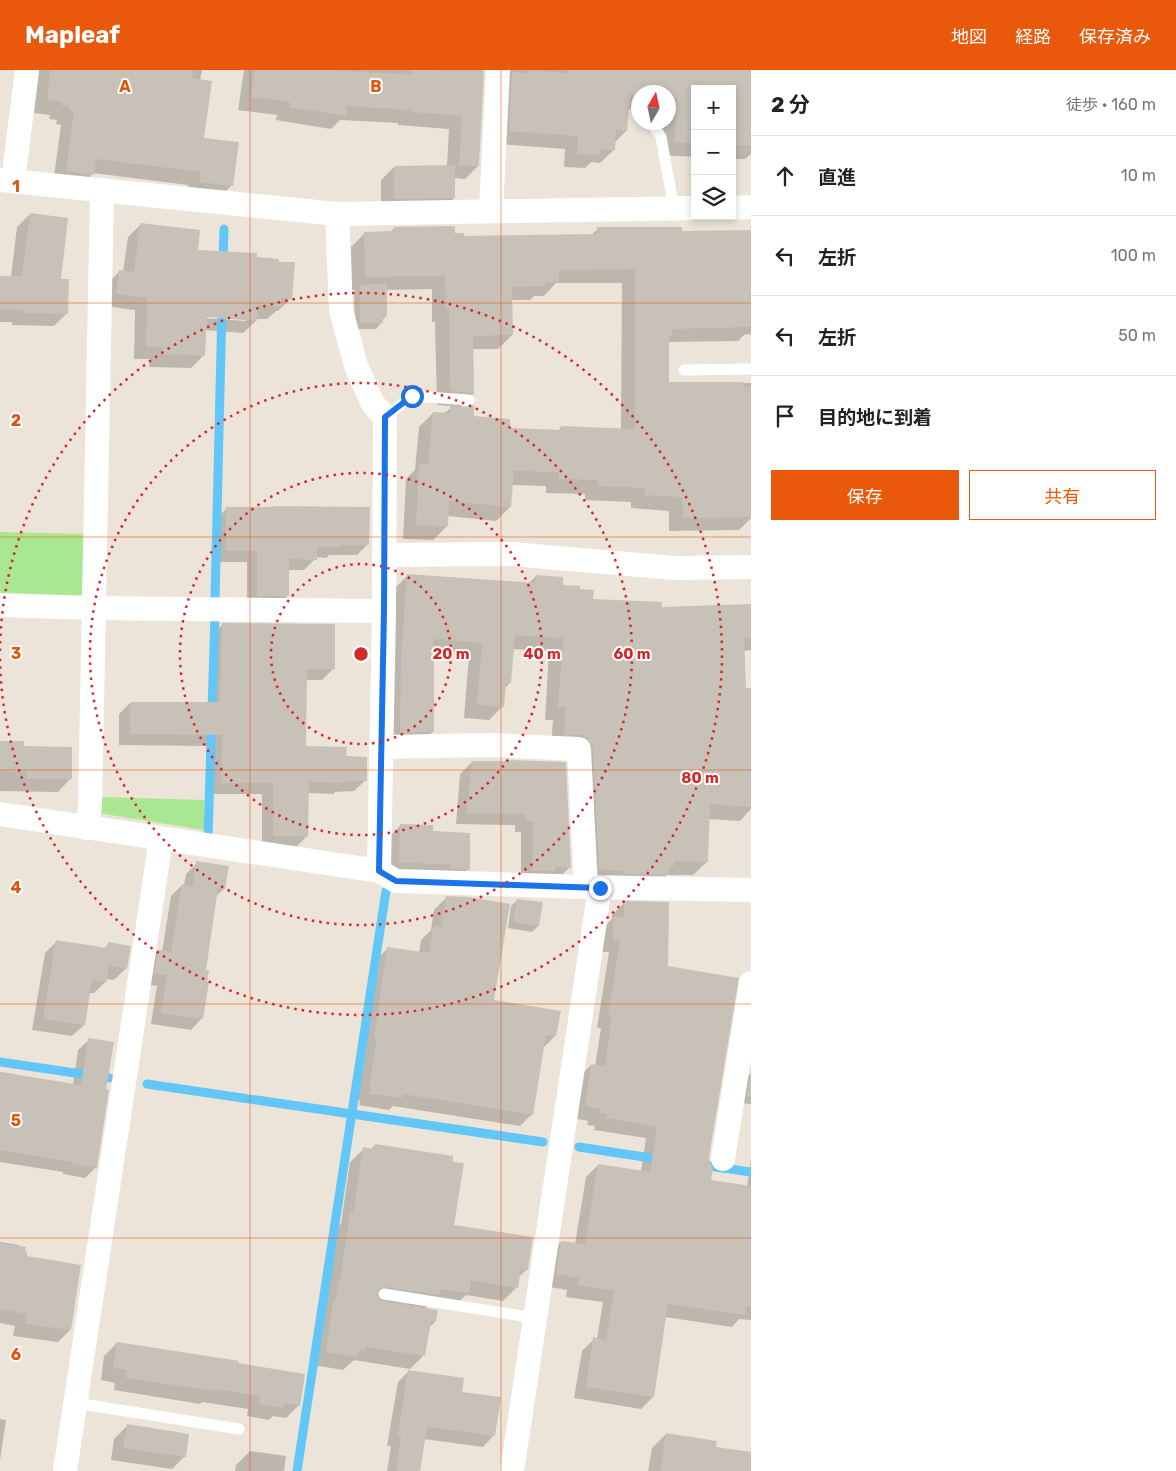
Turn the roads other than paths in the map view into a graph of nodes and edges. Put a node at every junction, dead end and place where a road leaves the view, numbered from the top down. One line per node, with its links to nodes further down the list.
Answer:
1 (27, 70): 4 (street)
2 (498, 70): 9 (street)
3 (656, 130): 6 (lane)
4 (6, 180): 5 (street)
5 (102, 190): 10 (street); 18 (street)
6 (684, 208): 9 (street)
7 (736, 208): 8 (street)
8 (751, 208)
9 (491, 211): 10 (street)
10 (337, 214): 14 (street)
11 (751, 368): 12 (lane)
12 (684, 370)
13 (469, 400): 14 (lane)
14 (385, 417): 15 (street)
15 (384, 555): 16 (street); 19 (street)
16 (751, 567)
17 (0, 605): 18 (street)
18 (95, 608): 19 (street); 22 (street)
19 (384, 610): 20 (street)
20 (382, 746): 24 (street); 25 (street)
21 (0, 814): 22 (street)
22 (87, 828): 23 (street)
23 (161, 839): 24 (street); 31 (street)
24 (379, 871): 25 (street)
25 (593, 888): 26 (street); 30 (street)
26 (751, 890)
27 (751, 983): 28 (street)
28 (723, 1159)
29 (384, 1294): 30 (lane)
30 (535, 1318): 34 (street)
31 (76, 1403): 32 (lane); 33 (street)
32 (239, 1429)
33 (65, 1471)
34 (512, 1471)

